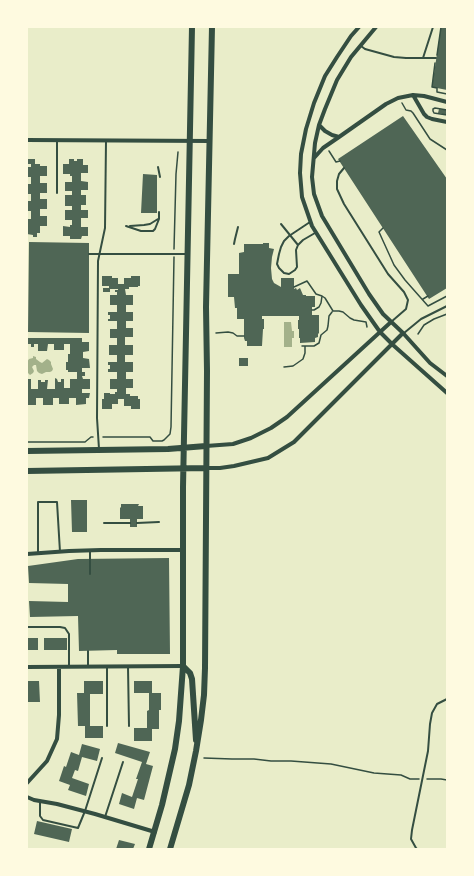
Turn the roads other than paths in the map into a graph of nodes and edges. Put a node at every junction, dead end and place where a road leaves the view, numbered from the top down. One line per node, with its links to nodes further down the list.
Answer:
1 (192, 27): 16 (main road)
2 (212, 27): 17 (main road)
3 (359, 27): 26 (street)
4 (376, 27): 6 (street)
5 (433, 27): 7 (lane)
6 (360, 45): 7 (lane); 12 (street)
7 (423, 58): 8 (lane)
8 (436, 58)
9 (413, 95): 10 (street); 11 (street); 13 (street)
10 (447, 102)
11 (447, 122)
12 (319, 125): 13 (street); 19 (street)
13 (338, 137): 19 (street)
14 (27, 140): 15 (street)
15 (57, 140): 18 (street); 23 (lane)
16 (190, 140): 17 (street); 18 (street); 35 (main road)
17 (210, 140): 43 (main road)
18 (106, 141): 34 (lane)
19 (313, 158): 37 (street)
20 (158, 167): 22 (lane)
21 (344, 168): 37 (lane)
22 (160, 177)
23 (58, 193)
24 (159, 212): 25 (lane)
25 (159, 219): 25 (lane)
26 (311, 221): 29 (street); 30 (lane)
27 (281, 224): 30 (lane)
28 (238, 227): 31 (lane)
29 (317, 233): 32 (lane); 38 (street)
30 (289, 236): 32 (lane); 32 (lane)
31 (234, 244)
32 (298, 245)
33 (89, 254): 34 (lane)
34 (99, 254): 35 (lane); 45 (lane)
35 (187, 254): 44 (main road)
36 (447, 306): 39 (lane)
37 (391, 322): 38 (street); 39 (street)
38 (380, 332): 40 (street); 43 (street)
39 (403, 334): 40 (street); 41 (street)
40 (393, 345): 42 (street); 47 (street)
41 (447, 376)
42 (447, 393)
43 (206, 446): 44 (main road); 47 (main road)
44 (184, 448): 45 (main road); 48 (main road)
45 (99, 450): 46 (main road)
46 (27, 451)
47 (206, 468): 48 (main road); 72 (main road)
48 (184, 469): 49 (main road); 55 (main road)
49 (27, 471)
50 (159, 522): 53 (lane)
51 (104, 523): 52 (lane)
52 (130, 523)
53 (137, 523)
54 (90, 550): 55 (street); 56 (street); 59 (lane)
55 (184, 550): 63 (main road)
56 (60, 552): 58 (street); 58 (lane)
57 (27, 554): 58 (street)
58 (38, 554)
59 (90, 574)
60 (27, 627): 65 (lane)
61 (88, 650): 66 (lane)
62 (128, 666): 63 (street); 67 (street); 71 (lane)
63 (183, 666): 72 (main road); 80 (main road)
64 (59, 667): 65 (street); 68 (street); 75 (street)
65 (69, 667): 66 (street)
66 (88, 667): 67 (street)
67 (107, 667): 70 (lane)
68 (27, 668)
69 (447, 699): 83 (lane)
70 (107, 726)
71 (129, 726)
72 (196, 751): 82 (main road)
73 (102, 758): 78 (lane)
74 (123, 762): 79 (lane)
75 (27, 783)
76 (27, 796): 77 (street)
77 (40, 801): 78 (street); 78 (lane)
78 (85, 811): 79 (street)
79 (105, 817): 80 (street)
80 (155, 832): 81 (main road)
81 (150, 849)
82 (170, 849)
83 (418, 849)

